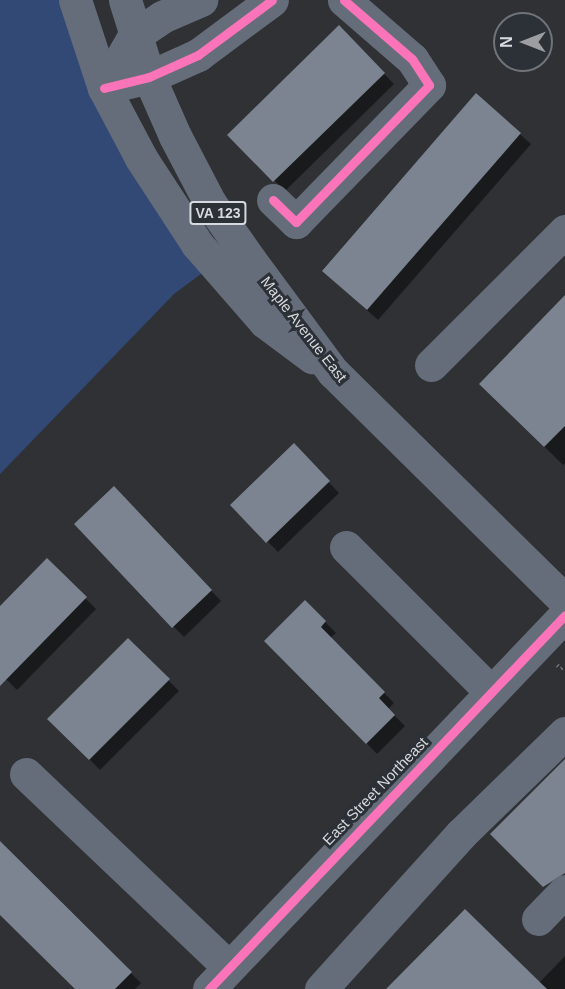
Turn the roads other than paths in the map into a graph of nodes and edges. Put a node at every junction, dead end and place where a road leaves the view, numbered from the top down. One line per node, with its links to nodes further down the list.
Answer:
1 (75, 0): 8 (main road, VA 123)
2 (125, 0): 6 (main road, Maple Avenue East / VA 123)
3 (201, 0): 6 (main road)
4 (272, 0): 7 (main road)
5 (344, 0): 9 (main road)
6 (134, 36): 7 (main road, Maple Avenue East / VA 123); 8 (main road)
7 (149, 77): 8 (main road); 12 (main road, Maple Avenue East / VA 123)
8 (104, 88): 12 (main road, VA 123)
9 (273, 200)
10 (565, 231): 11 (main road)
11 (431, 365)
12 (333, 372): 14 (main road, Maple Avenue East / VA 123)
13 (346, 547): 16 (main road)
14 (565, 601)
15 (565, 615): 16 (main road, East Street Northeast)
16 (492, 692): 21 (main road, East Street Northeast)
17 (565, 733): 22 (main road)
18 (26, 774): 21 (main road)
19 (565, 891): 20 (main road)
20 (538, 919)
21 (219, 978)
22 (321, 989)

